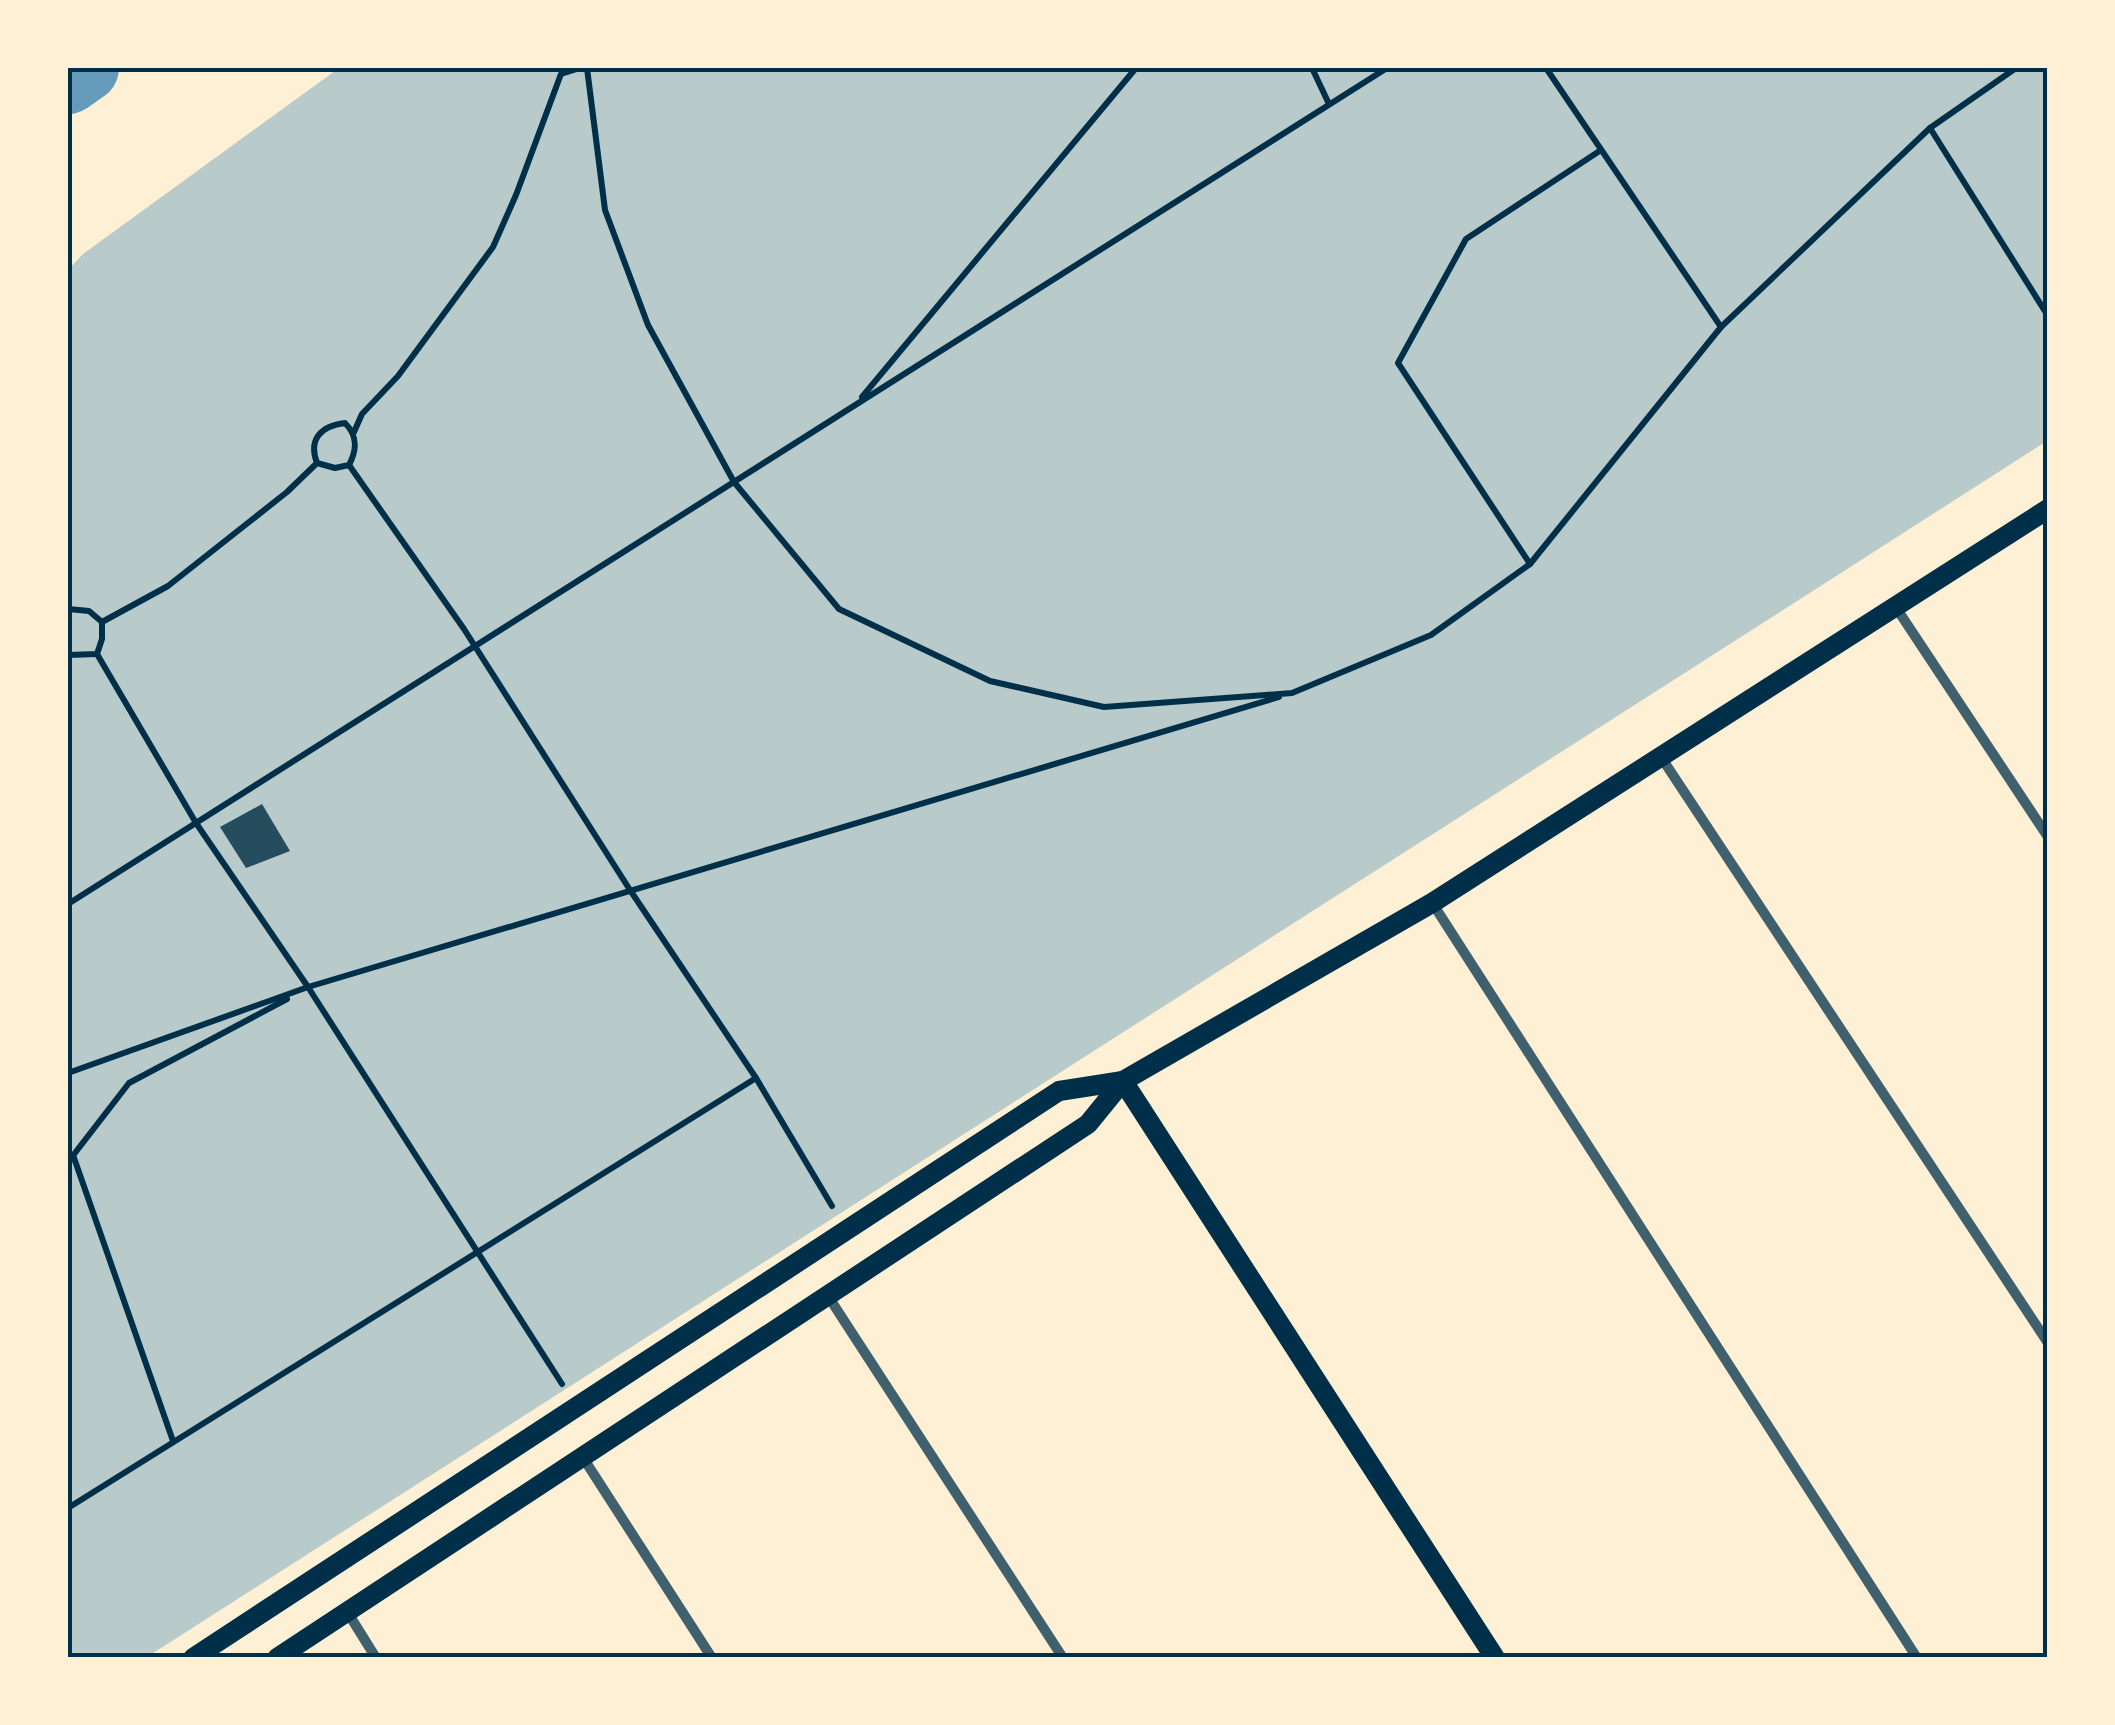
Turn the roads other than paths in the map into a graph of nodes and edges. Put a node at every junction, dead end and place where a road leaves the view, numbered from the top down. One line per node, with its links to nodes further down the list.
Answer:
1 (2048, 508): 2 (main road)
2 (1896, 606): 3 (main road); 4 (street)
3 (1660, 756): 5 (main road); 8 (street)
4 (2048, 837)
5 (1432, 903): 6 (main road); 17 (street)
6 (1123, 1081): 7 (main road); 11 (main road); 16 (main road)
7 (828, 1295): 9 (main road); 15 (street)
8 (2048, 1343)
9 (582, 1456): 10 (main road); 14 (street)
10 (348, 1613): 12 (main road); 13 (street)
11 (193, 1658)
12 (276, 1658)
13 (376, 1658)
14 (712, 1658)
15 (1063, 1658)
16 (1495, 1658)
17 (1918, 1658)

